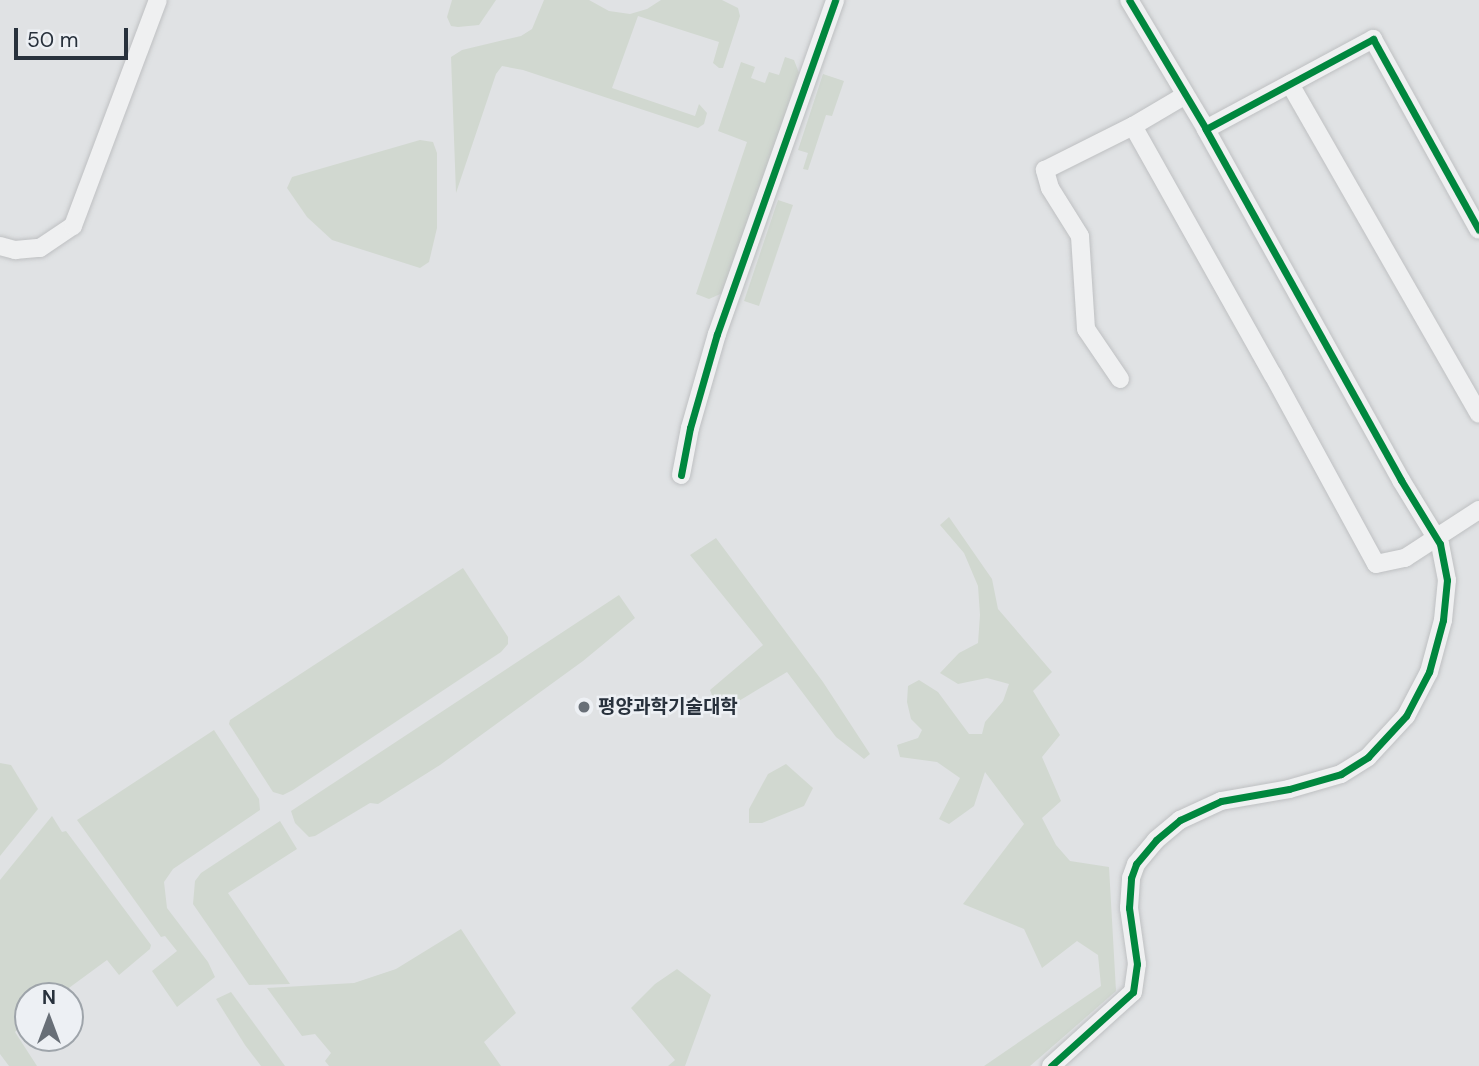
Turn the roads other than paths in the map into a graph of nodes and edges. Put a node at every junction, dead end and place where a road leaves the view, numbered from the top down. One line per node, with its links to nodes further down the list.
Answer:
1 (158, 0): 9 (street)
2 (835, 0): 12 (street)
3 (1129, 0): 5 (street)
4 (1290, 84): 7 (street); 8 (street); 11 (street)
5 (1184, 96): 6 (street); 7 (street)
6 (1133, 126): 10 (street); 14 (street)
7 (1206, 129): 14 (street)
8 (1479, 230)
9 (0, 247)
10 (1120, 379)
11 (1479, 414)
12 (681, 475)
13 (1479, 510): 14 (street)
14 (1436, 538): 15 (street)
15 (1051, 1066)

